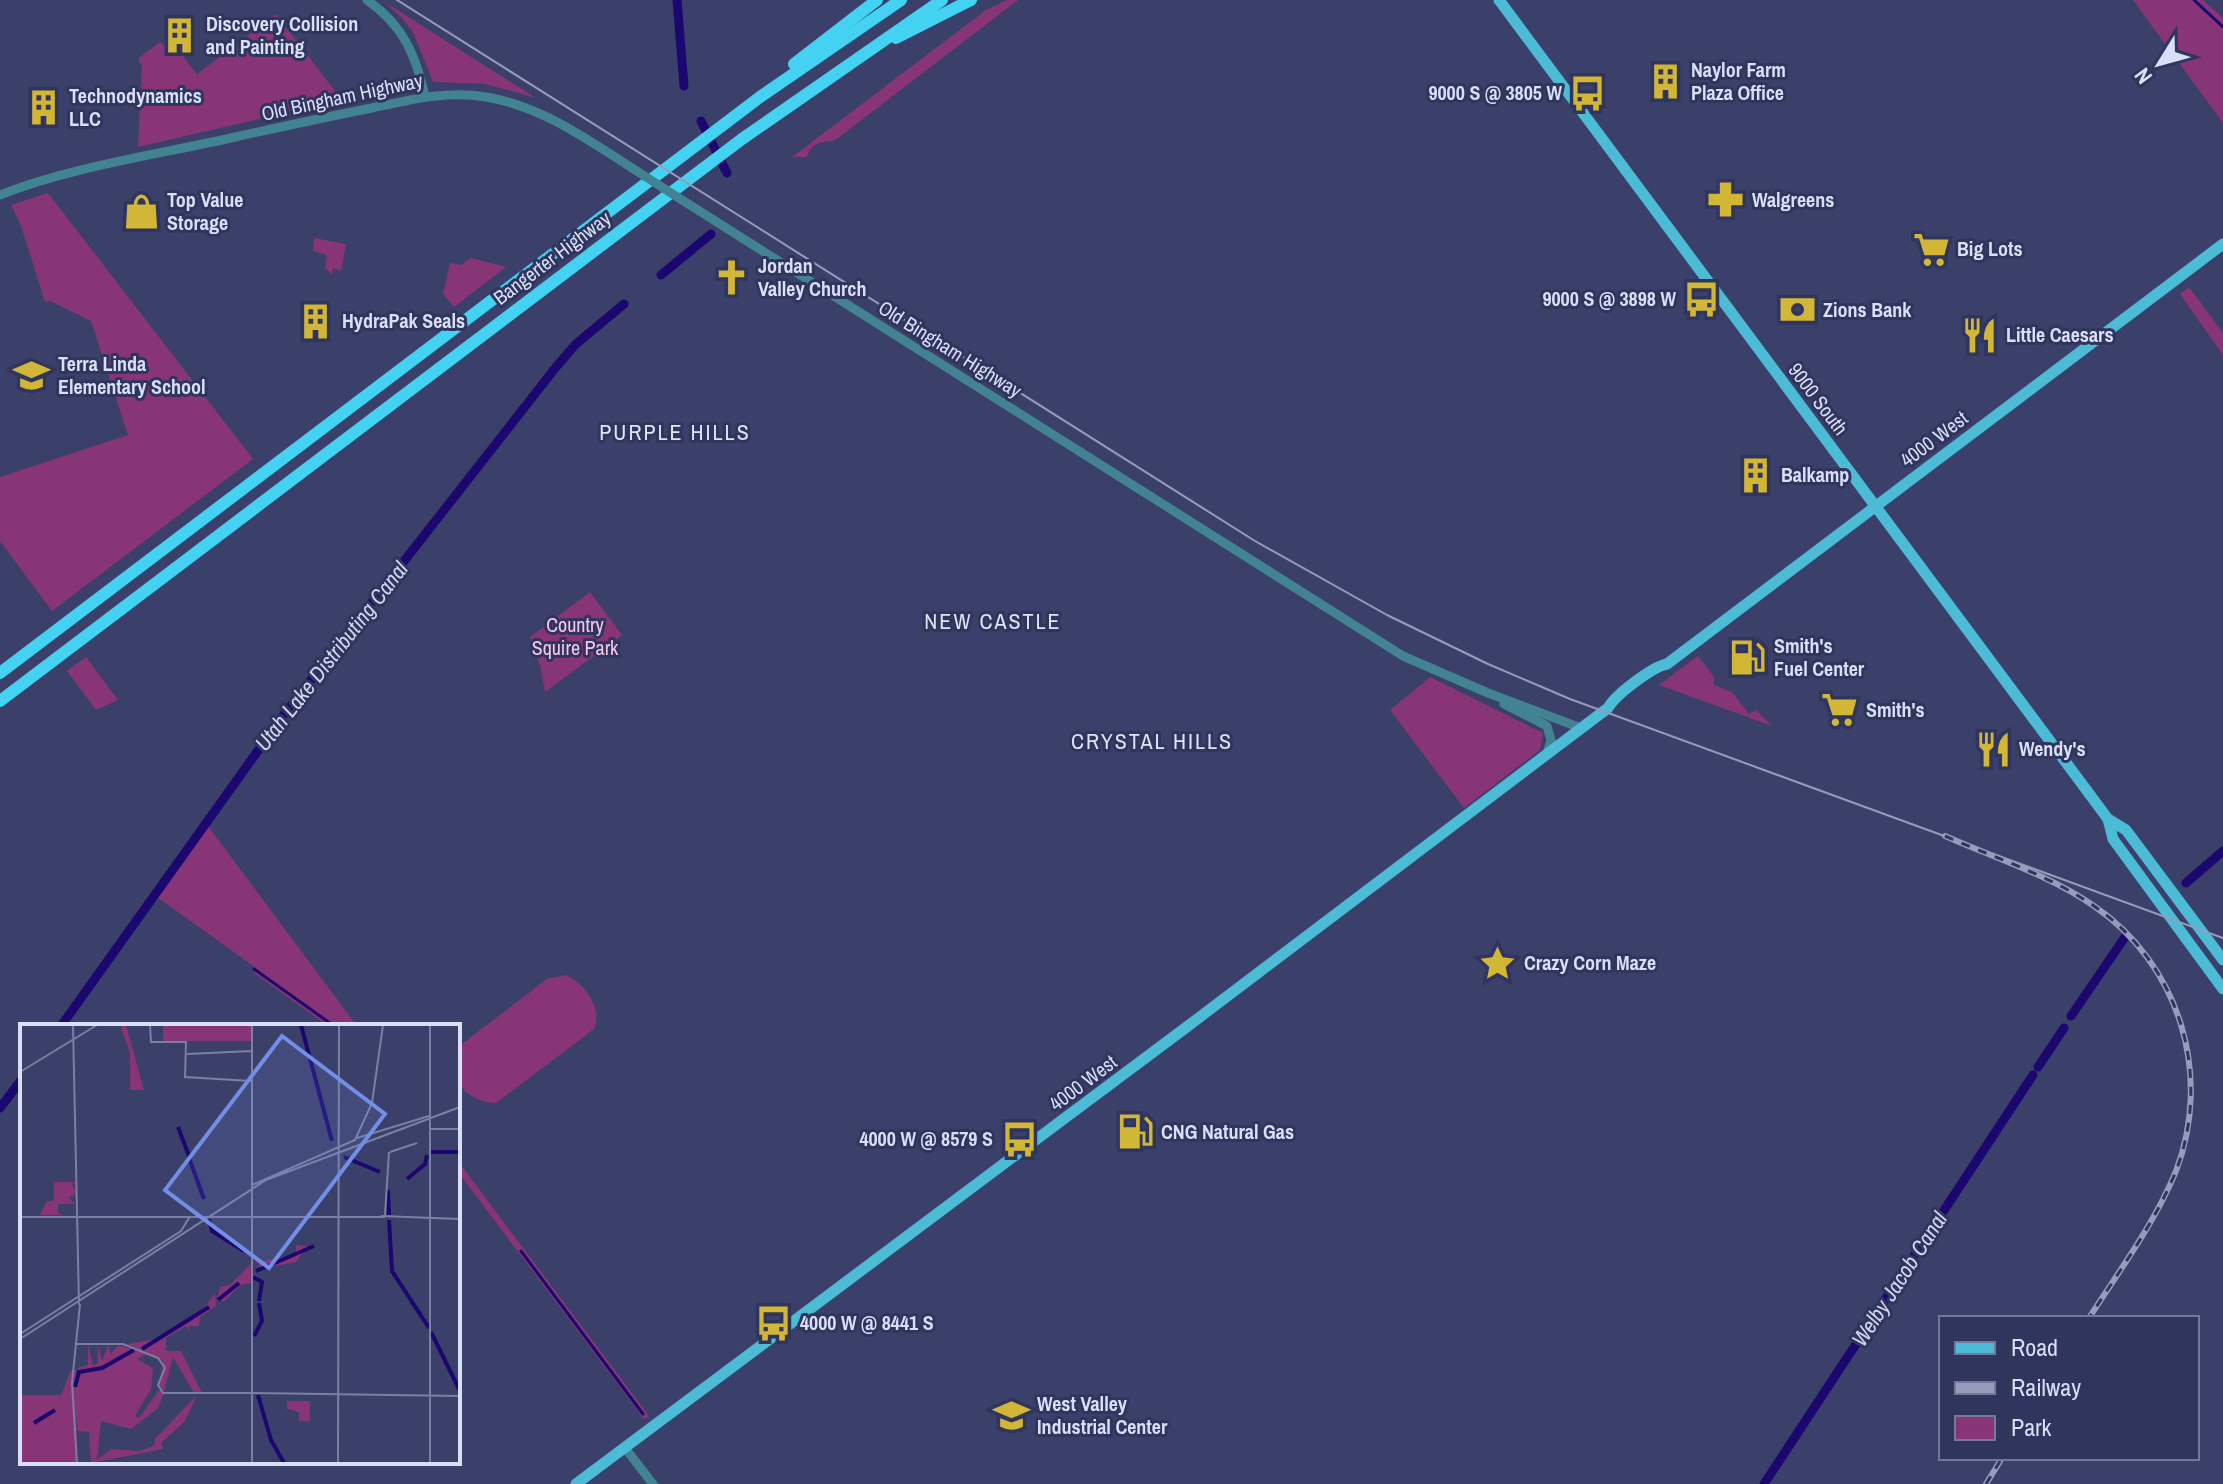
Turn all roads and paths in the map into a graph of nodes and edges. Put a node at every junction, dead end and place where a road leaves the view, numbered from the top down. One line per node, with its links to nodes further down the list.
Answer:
1 (367, 0): 9 (street)
2 (877, 0): 8 (highway)
3 (901, 0): 8 (highway, Bangerter Highway)
4 (942, 0): 7 (highway, Bangerter Highway)
5 (971, 0): 7 (highway)
6 (1499, 0): 12 (main road, 9000 South)
7 (847, 64): 15 (highway, Bangerter Highway)
8 (779, 84): 13 (highway, Bangerter Highway)
9 (425, 97): 10 (street, Old Bingham Highway); 14 (street, Old Bingham Highway, bridge)
10 (0, 195)
11 (2223, 244): 12 (main road, 4000 West)
12 (1874, 506): 16 (main road, 4000 West); 18 (main road, 9000 South)
13 (0, 673)
14 (1488, 693): 16 (street, Old Bingham Highway); 17 (street)
15 (0, 701)
16 (1581, 728): 17 (main road, 4000 West)
17 (1545, 756): 23 (main road, 4000 West)
18 (2108, 819): 19 (main road, 9000 South); 20 (main road, 9000 South)
19 (2191, 947): 21 (main road); 22 (main road, 9000 South)
20 (2223, 960)
21 (2223, 977)
22 (2223, 989)
23 (625, 1448): 24 (main road, 4000 West); 25 (street)
24 (576, 1484)
25 (653, 1484)

